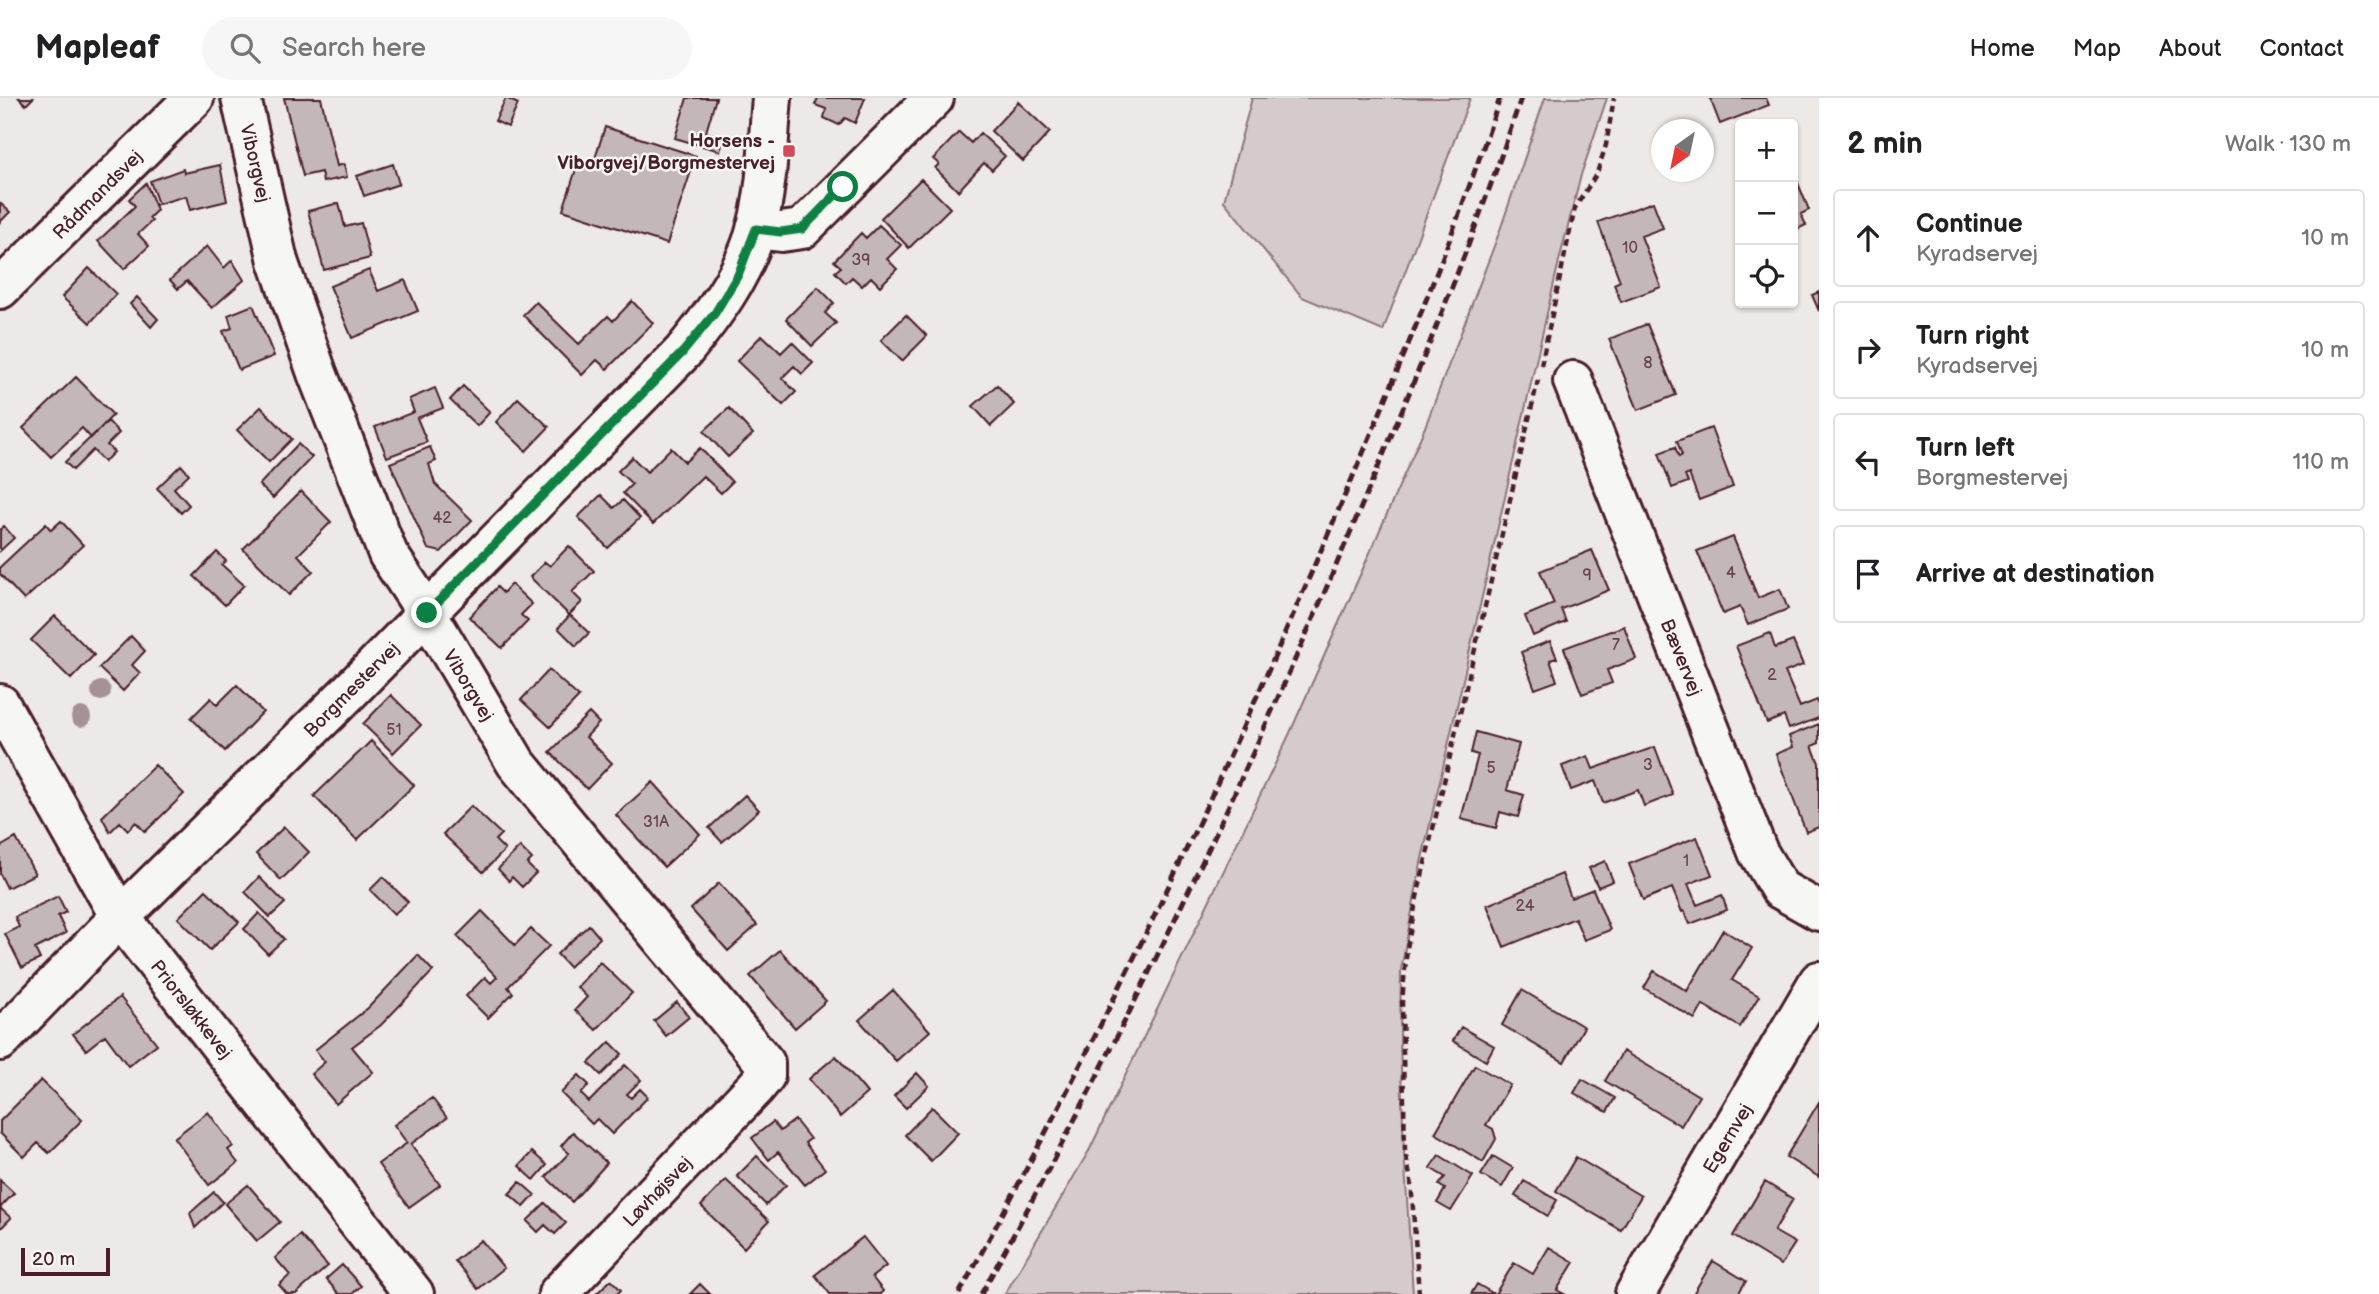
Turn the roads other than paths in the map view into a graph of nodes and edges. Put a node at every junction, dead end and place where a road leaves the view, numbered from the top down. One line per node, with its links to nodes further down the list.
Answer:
1 (194, 98): 6 (street, Rådmandsvej)
2 (241, 98): 8 (street, Viborgvej)
3 (772, 98): 5 (street, Borgmestervej)
4 (934, 98): 5 (street)
5 (756, 229): 8 (street, Borgmestervej)
6 (0, 289)
7 (1573, 381): 10 (street, Bævervej)
8 (427, 613): 11 (street, Borgmestervej); 14 (street, Viborgvej)
9 (0, 704): 11 (street, Priorsløkkevej)
10 (1819, 911)
11 (120, 917): 13 (street, Borgmestervej); 15 (street, Priorsløkkevej)
12 (1819, 981): 17 (street, Egernvej)
13 (0, 1041)
14 (756, 1087): 16 (street, Løvhøjsvej)
15 (414, 1294)
16 (558, 1294)
17 (1635, 1294)

